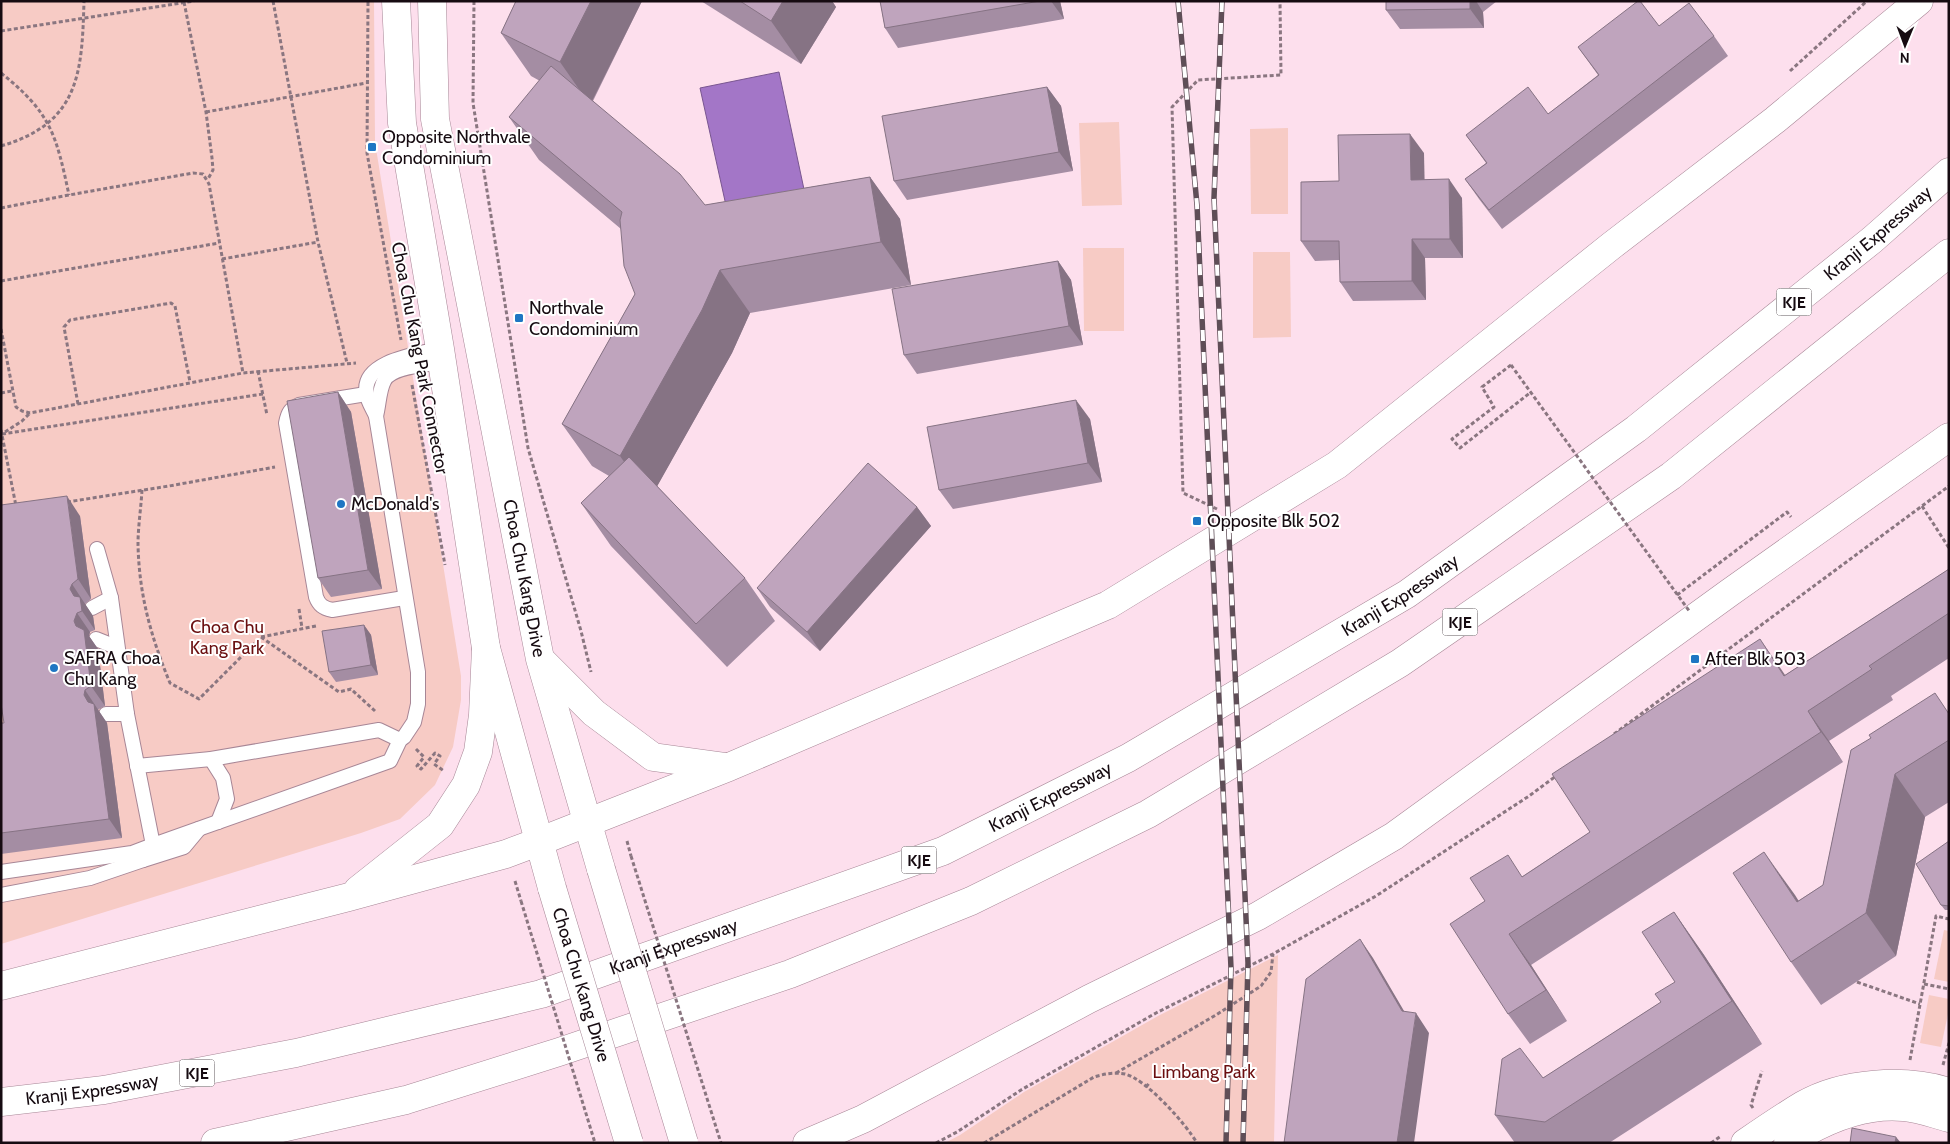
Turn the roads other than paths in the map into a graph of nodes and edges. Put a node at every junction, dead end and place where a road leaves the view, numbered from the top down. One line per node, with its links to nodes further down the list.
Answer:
1 (396, 1): 6 (main road, Choa Chu Kang Drive)
2 (432, 1): 18 (main road, Choa Chu Kang Drive)
3 (1919, 1): 24 (main road)
4 (1949, 172): 36 (main road, Kranji Expressway / KJE)
5 (1949, 252): 39 (main road, KJE)
6 (441, 356): 7 (lane); 17 (main road, Choa Chu Kang Drive)
7 (406, 362): 8 (lane); 9 (lane)
8 (366, 394): 9 (lane); 13 (lane)
9 (376, 416): 13 (lane)
10 (1949, 437): 38 (main road)
11 (97, 549): 12 (lane)
12 (111, 598): 14 (lane); 16 (lane)
13 (404, 598): 21 (lane)
14 (92, 608)
15 (96, 639): 16 (lane)
16 (116, 647): 20 (lane)
17 (486, 648): 28 (main road, Choa Chu Kang Drive); 33 (main road)
18 (540, 659): 24 (main road); 26 (main road, Choa Chu Kang Drive)
19 (106, 714): 20 (lane)
20 (127, 714): 23 (lane)
21 (402, 739): 22 (lane); 25 (lane)
22 (211, 759): 23 (lane); 25 (lane)
23 (137, 766): 29 (lane)
24 (729, 767): 26 (main road)
25 (218, 822): 27 (lane)
26 (587, 824): 28 (main road); 41 (main road, Choa Chu Kang Drive, bridge)
27 (199, 829): 29 (lane); 30 (lane)
28 (538, 842): 33 (main road); 40 (main road, Choa Chu Kang Drive, bridge)
29 (153, 845): 30 (lane)
30 (138, 857): 31 (lane); 32 (lane)
31 (1, 872)
32 (1, 895)
33 (349, 897): 34 (main road)
34 (1, 986)
35 (1949, 1092): 44 (main road)
36 (1, 1102)
37 (1949, 1118): 45 (main road)
38 (863, 1119): 42 (main road); 43 (main road)
39 (215, 1143)
40 (629, 1143)
41 (684, 1143)
42 (807, 1143)
43 (847, 1143)
44 (1745, 1143)
45 (1788, 1143)

